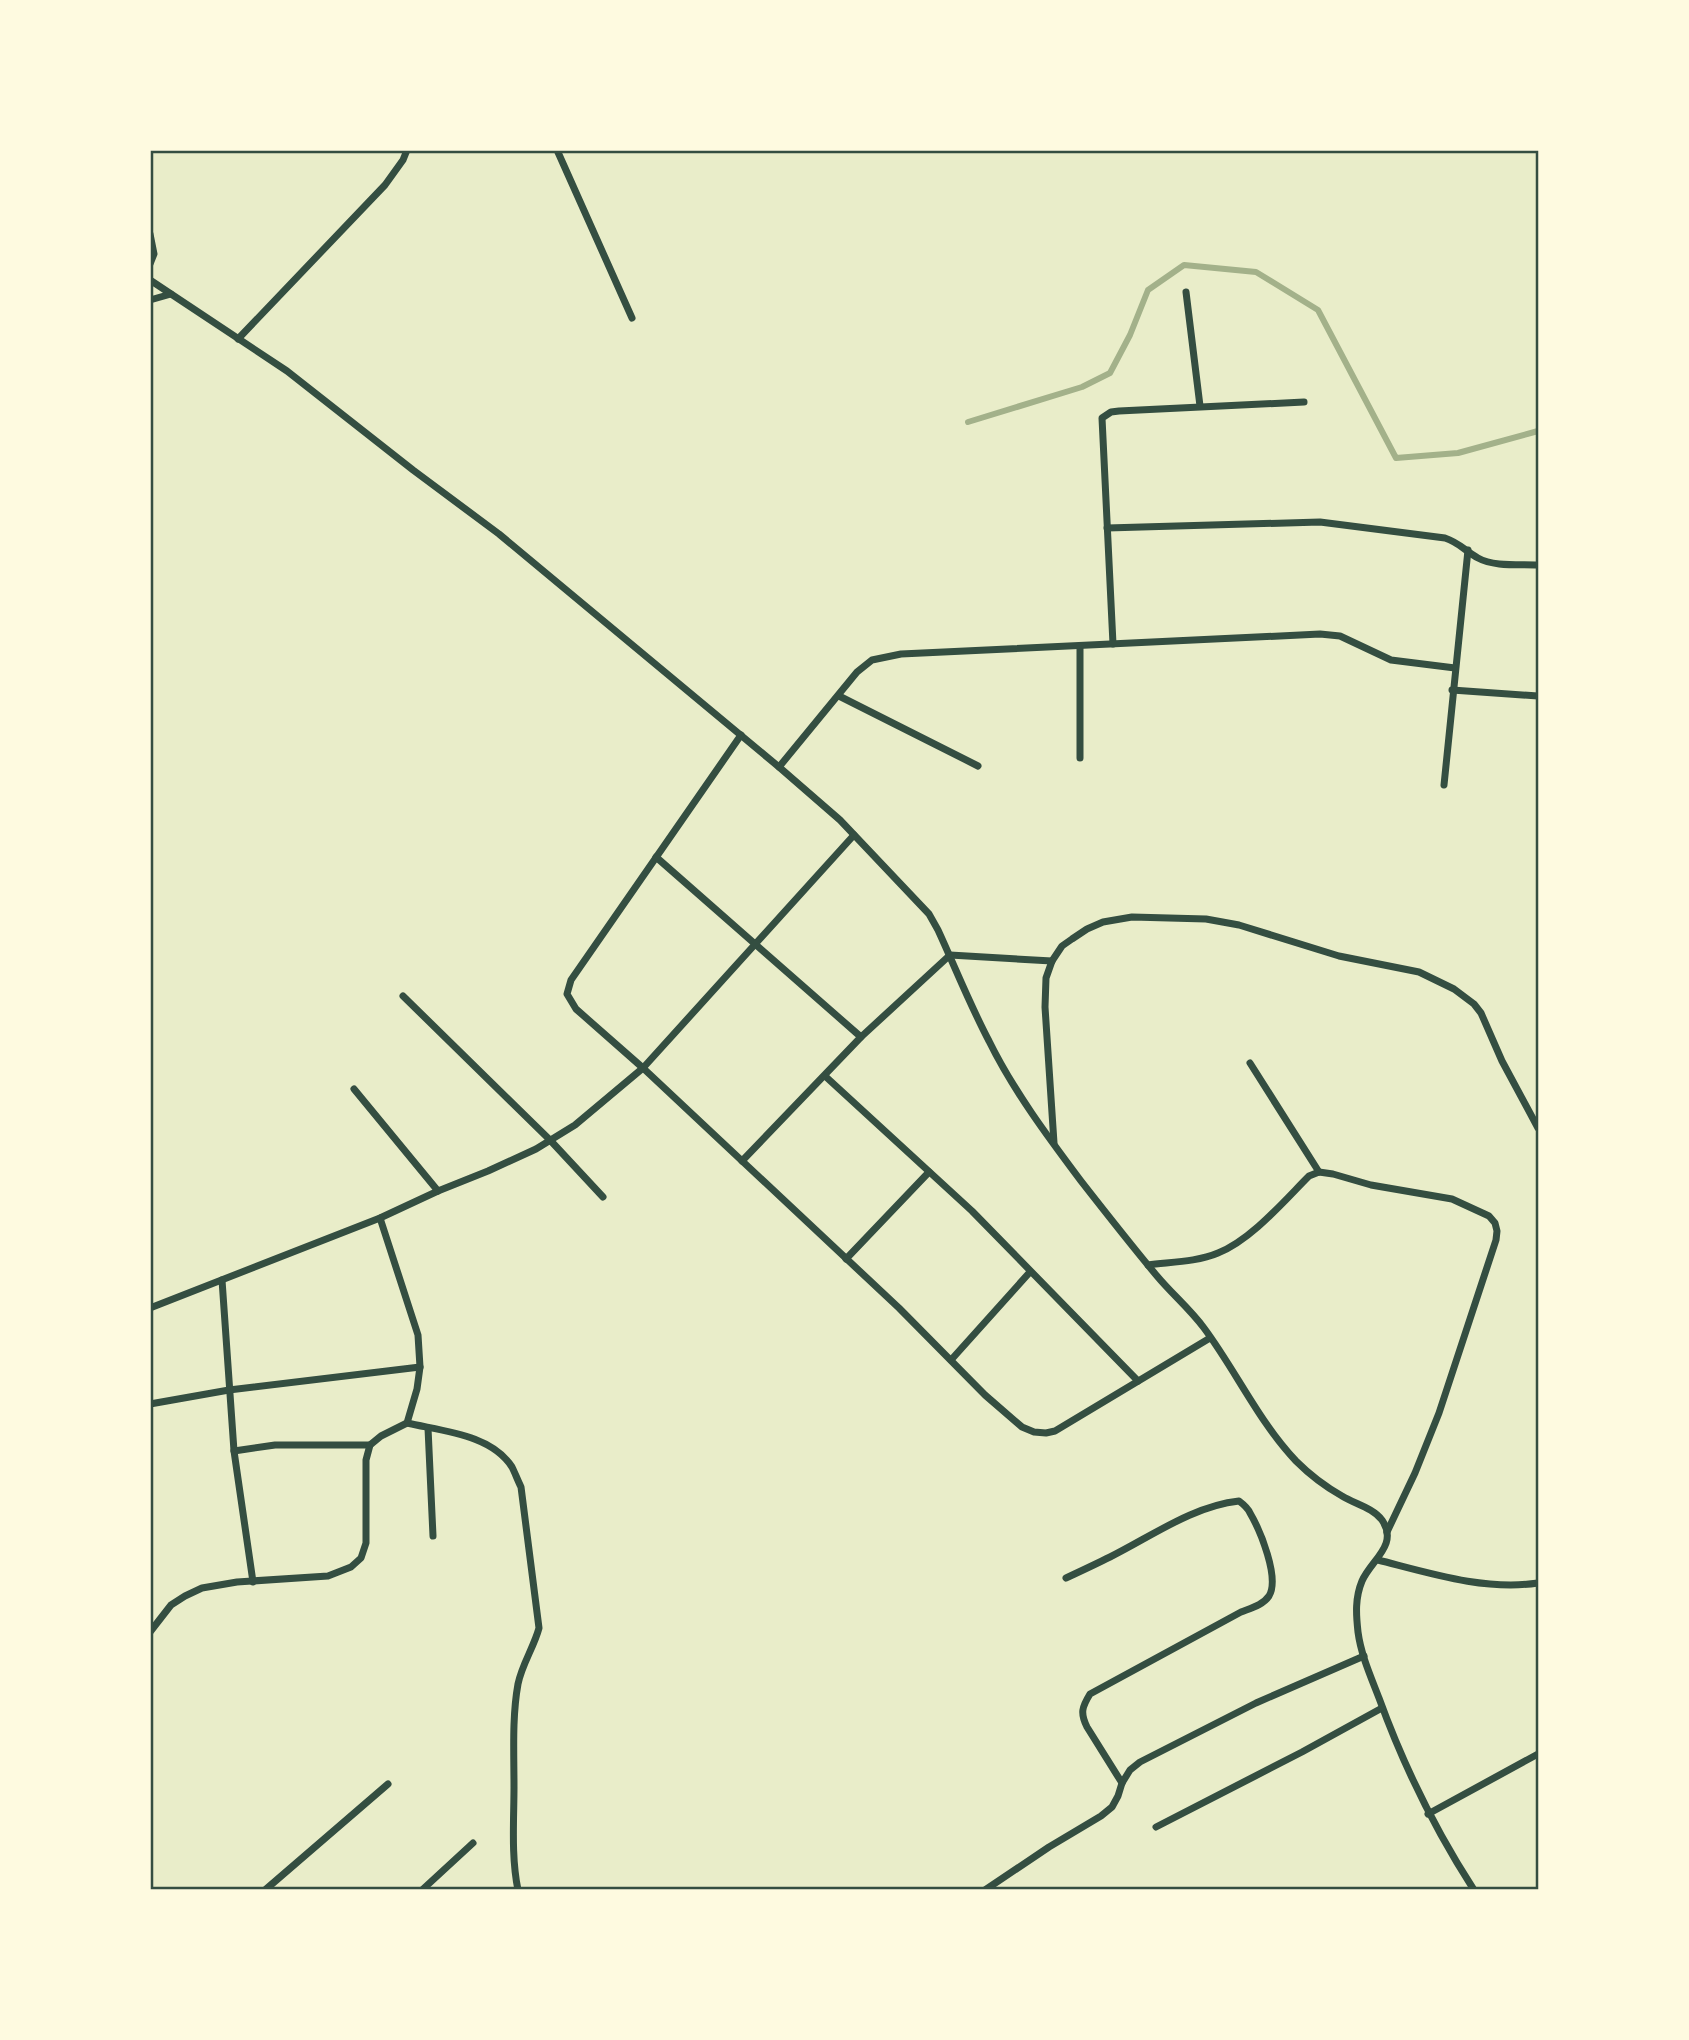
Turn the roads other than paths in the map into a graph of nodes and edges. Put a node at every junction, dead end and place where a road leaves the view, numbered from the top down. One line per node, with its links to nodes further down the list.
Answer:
1 (407, 150): 10 (street)
2 (557, 150): 9 (street)
3 (150, 234): 4 (street)
4 (150, 264)
5 (150, 280): 7 (street)
6 (1186, 292): 12 (street)
7 (171, 294): 8 (street); 10 (street)
8 (150, 300)
9 (632, 318)
10 (239, 339): 22 (street)
11 (1304, 402): 12 (street)
12 (1200, 406): 13 (street)
13 (1107, 528): 14 (street); 16 (street)
14 (1468, 550): 15 (street); 18 (street)
15 (1538, 565)
16 (1113, 644): 17 (street); 18 (street)
17 (1080, 646): 20 (street); 23 (street)
18 (1455, 668): 19 (street)
19 (1452, 690): 21 (street); 26 (street)
20 (839, 695): 24 (street); 25 (street)
21 (1538, 696)
22 (741, 735): 25 (street); 28 (street)
23 (1080, 758)
24 (978, 766)
25 (779, 767): 27 (street)
26 (1444, 785)
27 (854, 835): 29 (street); 30 (street)
28 (656, 857): 29 (street); 35 (street)
29 (755, 944): 33 (street); 35 (street)
30 (950, 955): 31 (street); 33 (street); 40 (street)
31 (1052, 961): 38 (street); 40 (street)
32 (403, 996): 39 (street)
33 (861, 1037): 36 (street)
34 (1250, 1063): 43 (street)
35 (643, 1068): 39 (street); 41 (street)
36 (825, 1076): 41 (street); 42 (street)
37 (354, 1089): 44 (street)
38 (1538, 1128)
39 (551, 1140): 44 (street); 45 (street)
40 (1054, 1143): 48 (street)
41 (742, 1161): 47 (street)
42 (929, 1172): 47 (street); 49 (street)
43 (1319, 1172): 48 (street); 62 (street)
44 (438, 1191): 46 (street)
45 (603, 1197)
46 (380, 1218): 50 (street); 54 (street)
47 (846, 1259): 53 (street)
48 (1148, 1265): 52 (street)
49 (1030, 1272): 53 (street); 55 (street)
50 (222, 1280): 51 (street); 56 (street)
51 (150, 1307)
52 (1210, 1338): 55 (street); 62 (street)
53 (951, 1360): 55 (street)
54 (420, 1367): 56 (street); 58 (street)
55 (1138, 1381)
56 (229, 1390): 57 (street); 61 (street)
57 (150, 1404)
58 (407, 1423): 59 (street); 60 (street)
59 (428, 1428): 63 (street); 79 (street)
60 (370, 1445): 61 (street); 66 (street)
61 (234, 1451): 66 (street)
62 (1387, 1532): 64 (street)
63 (433, 1536)
64 (1378, 1560): 67 (street); 69 (street)
65 (1066, 1578): 72 (street)
66 (253, 1581): 68 (street)
67 (1538, 1583)
68 (150, 1632)
69 (1364, 1656): 70 (street); 72 (street)
70 (1382, 1708): 74 (street); 75 (street)
71 (1538, 1754): 74 (street)
72 (1122, 1783): 80 (street)
73 (388, 1784): 77 (street)
74 (1428, 1814): 81 (street)
75 (1156, 1827)
76 (473, 1843): 78 (street)
77 (265, 1889)
78 (422, 1889)
79 (518, 1889)
80 (985, 1889)
81 (1474, 1889)

